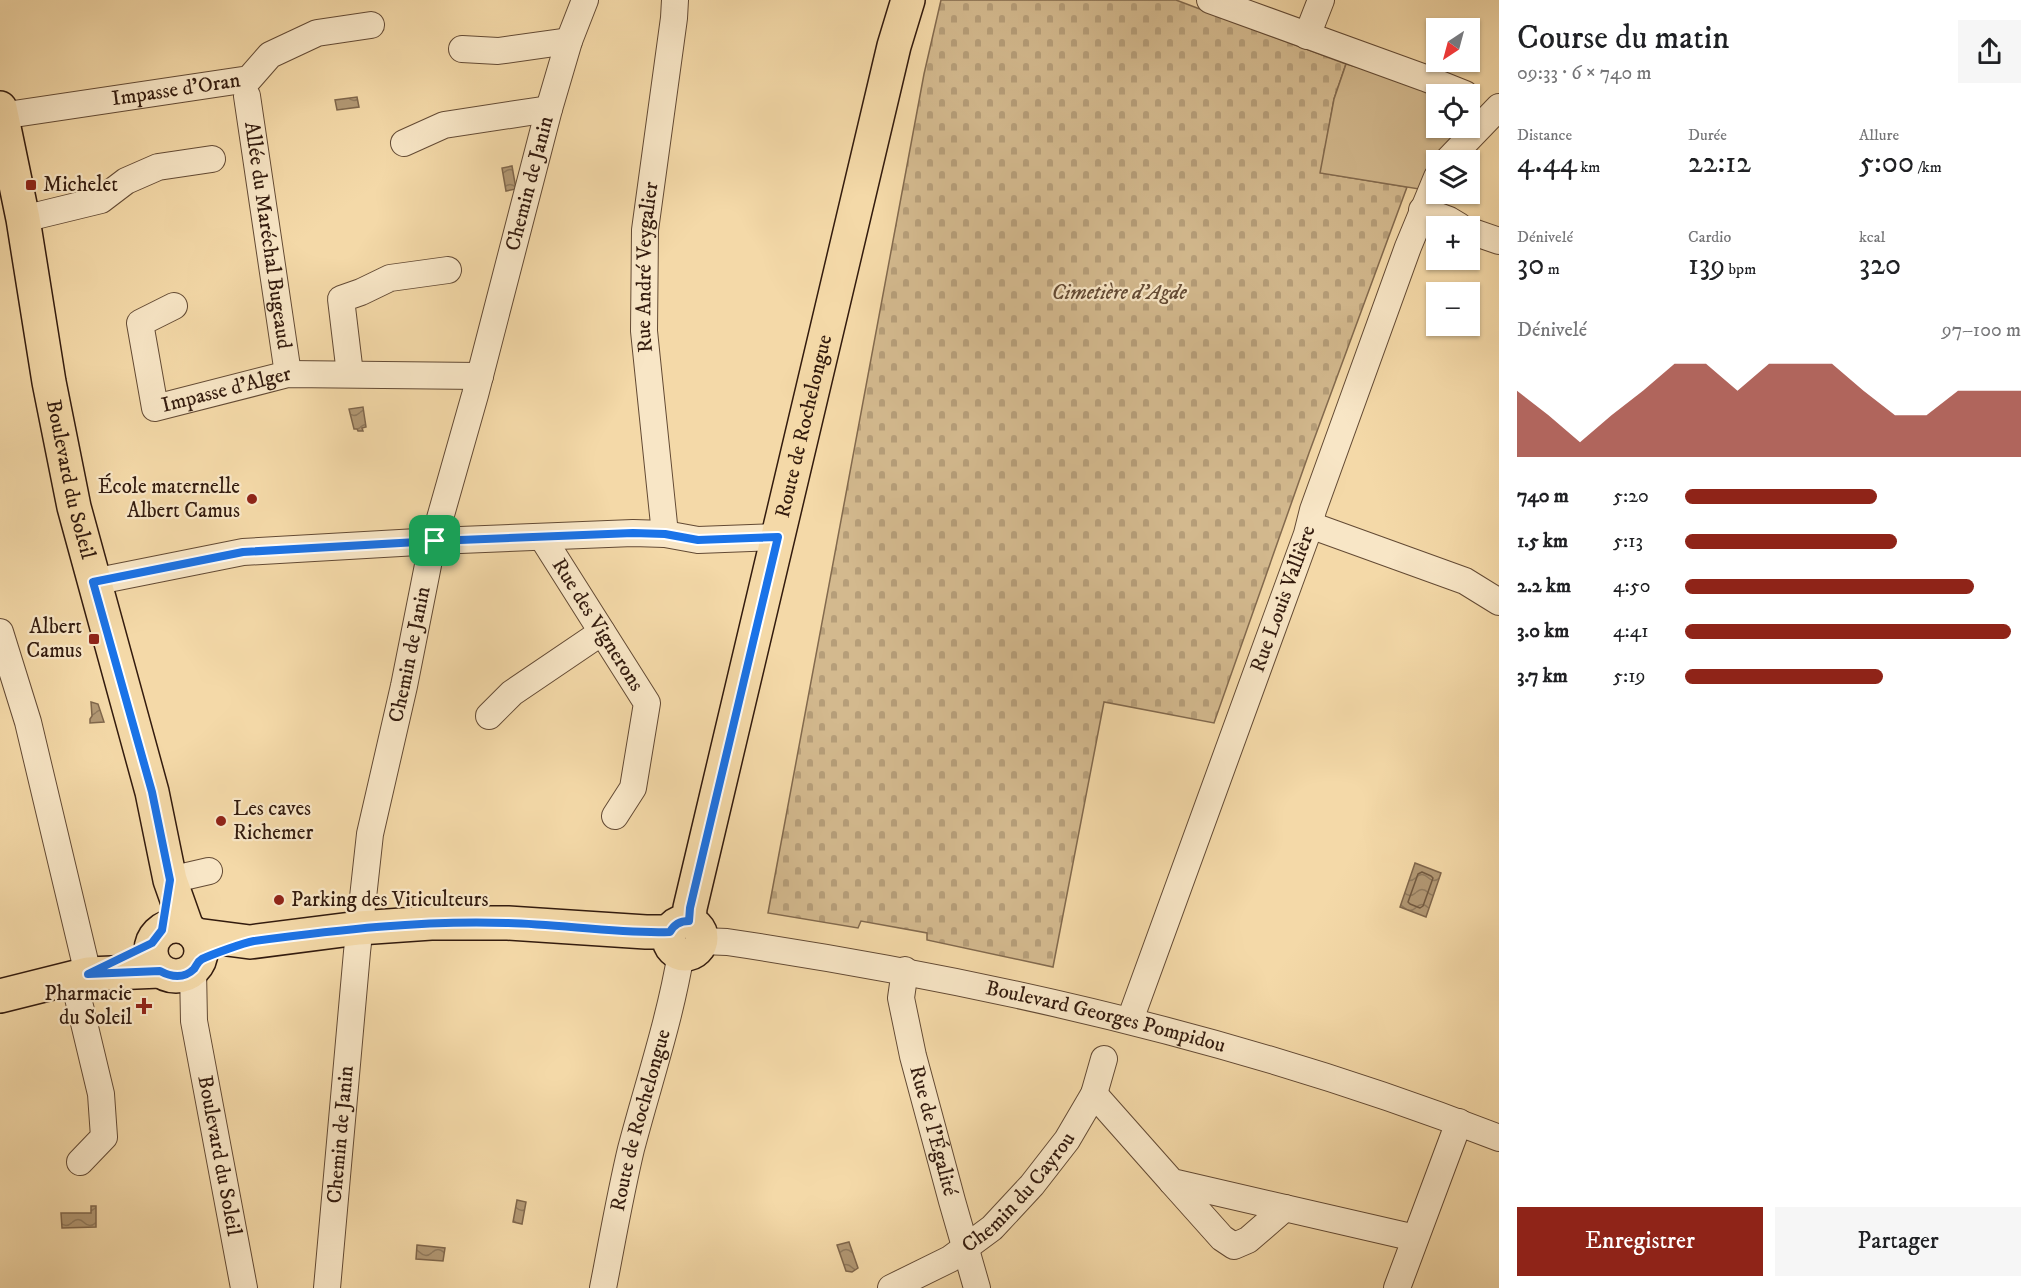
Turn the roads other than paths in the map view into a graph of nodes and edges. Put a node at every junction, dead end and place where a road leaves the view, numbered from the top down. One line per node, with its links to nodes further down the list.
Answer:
1 (585, 0): 8 (street, Chemin de Janin)
2 (675, 0): 31 (street, Rue André Veygalier)
3 (908, 0): 33 (main road, Route de Rochelongue)
4 (1210, 0): 7 (street)
5 (1321, 0): 7 (street)
6 (371, 25): 15 (street, Impasse d'Oran)
7 (1308, 36): 10 (street)
8 (569, 41): 9 (street); 13 (street, Chemin de Janin)
9 (462, 50)
10 (1440, 84)
11 (247, 96): 27 (street, Allée du Maréchal Bugeaud)
12 (1480, 101): 14 (street)
13 (549, 109): 16 (street); 29 (street, Chemin de Janin)
14 (1496, 110): 17 (street)
15 (1, 112): 22 (main road, Boulevard du Soleil)
16 (404, 143)
17 (1458, 150)
18 (212, 159): 22 (street)
19 (1426, 201): 20 (street, Rue Louis Vallière)
20 (1422, 210): 21 (street); 30 (street, Rue Louis Vallière)
21 (1438, 216)
22 (23, 219): 35 (main road, Boulevard du Soleil)
23 (1480, 235): 24 (street)
24 (1499, 242)
25 (448, 270): 28 (street)
26 (174, 306): 27 (street, Impasse d'Alger)
27 (288, 374): 28 (street, Impasse d'Alger)
28 (350, 374): 29 (street, Impasse d'Alger)
29 (480, 376): 34 (street, Chemin de Janin)
30 (1310, 525): 36 (street); 49 (street, Rue Louis Vallière)
31 (665, 534): 32 (street); 33 (street)
32 (542, 537): 34 (street); 38 (street, Rue des Vignerons)
33 (778, 537): 44 (main road, Route de Rochelongue)
34 (435, 541): 35 (street); 43 (street, Chemin de Janin)
35 (93, 582): 42 (main road, Boulevard du Soleil)
36 (1499, 602)
37 (0, 632): 47 (street)
38 (602, 632): 39 (street); 40 (street, Rue des Vignerons)
39 (489, 716)
40 (615, 816)
41 (208, 871): 42 (street)
42 (170, 880): 45 (main road, Boulevard du Soleil)
43 (359, 928): 44 (main road, Boulevard Georges Pompidou); 45 (main road, Boulevard Georges Pompidou); 60 (street, Chemin de Janin)
44 (686, 937): 46 (street, Boulevard Georges Pompidou); 61 (street, Route de Rochelongue)
45 (177, 951): 47 (main road, Boulevard Georges Pompidou); 59 (street, Boulevard du Soleil)
46 (905, 970): 49 (street, Boulevard Georges Pompidou); 58 (street, Rue de l'Égalité)
47 (80, 976): 48 (main road, Boulevard Georges Pompidou); 54 (street)
48 (0, 996)
49 (1130, 1020): 52 (street, Boulevard Georges Pompidou)
50 (1104, 1059): 51 (street, Chemin du Cayrou)
51 (1094, 1094): 55 (street); 58 (street, Chemin du Cayrou)
52 (1459, 1122): 53 (street, Boulevard Georges Pompidou); 57 (street)
53 (1499, 1138)
54 (80, 1162)
55 (1172, 1182): 56 (street); 56 (street)
56 (1285, 1208): 57 (street)
57 (1415, 1238): 64 (street)
58 (965, 1248): 62 (street, Chemin du Cayrou); 63 (street, Rue de l'Égalité)
59 (244, 1288)
60 (327, 1288)
61 (603, 1288)
62 (891, 1288)
63 (977, 1288)
64 (1397, 1288)

